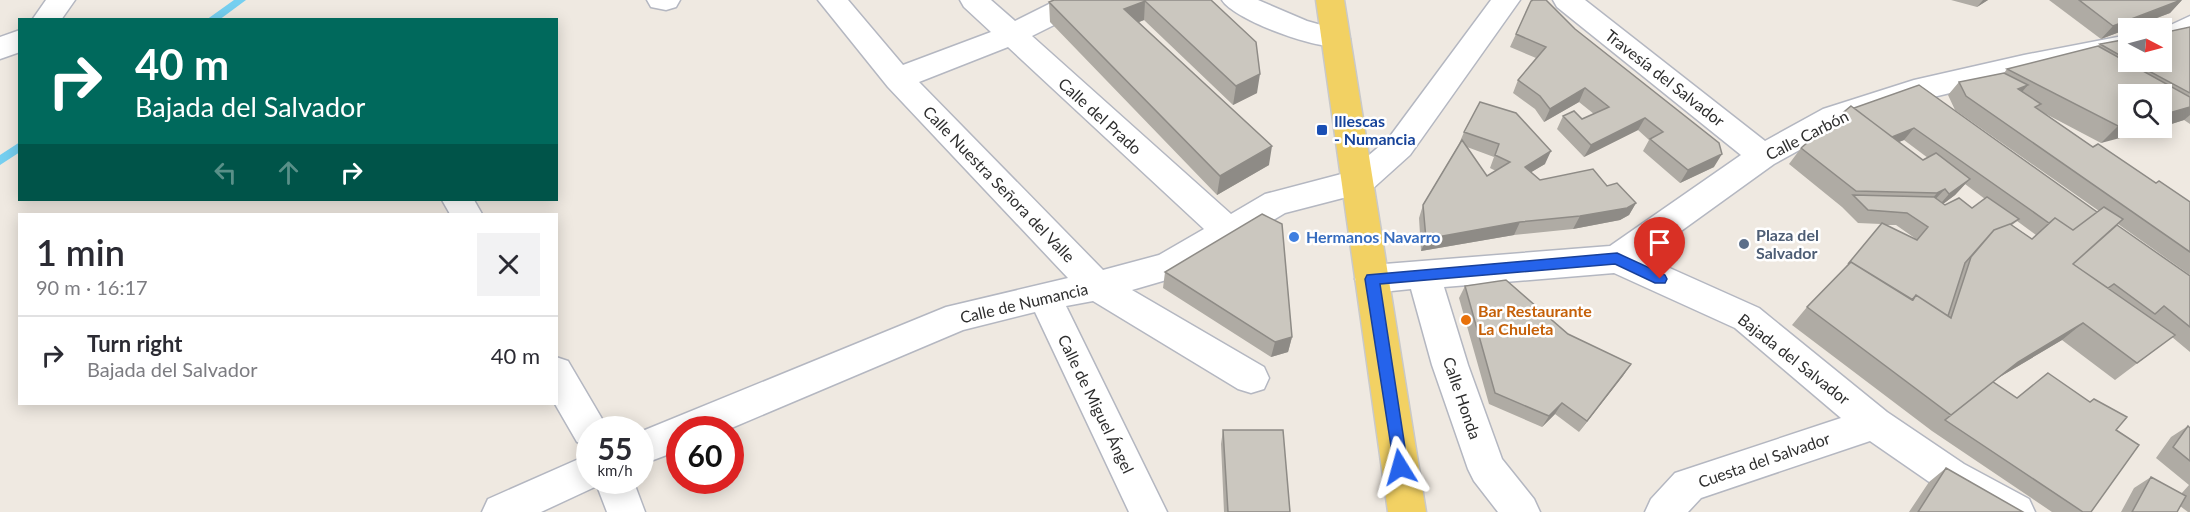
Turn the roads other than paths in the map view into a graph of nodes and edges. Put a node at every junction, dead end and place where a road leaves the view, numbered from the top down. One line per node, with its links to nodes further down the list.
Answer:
1 (62, 0): 11 (street)
2 (661, 0): 3 (street)
3 (666, 0)
4 (832, 0): 19 (street, Calle Nuestra Señora del Valle)
5 (974, 0): 13 (street, Calle del Prado)
6 (1080, 0): 13 (street)
7 (1236, 0): 15 (street)
8 (1330, 0): 15 (main road)
9 (1506, 0): 23 (street)
10 (1567, 0): 22 (street, Travesía del Salvador)
11 (48, 18)
12 (2190, 26): 14 (street)
13 (1011, 35): 19 (street); 24 (street, Calle del Prado)
14 (2172, 37)
15 (1336, 39): 23 (main road)
16 (18, 41): 18 (street)
17 (2118, 47): 20 (street, Calle Carbón)
18 (0, 49)
19 (898, 79): 28 (street, Calle Nuestra Señora del Valle)
20 (1914, 91): 21 (street); 22 (street, Calle Carbón)
21 (1940, 111)
22 (1763, 156): 25 (street, Calle Carbón)
23 (1359, 182): 24 (street, Calle de Numancia); 27 (main road)
24 (1228, 231): 28 (street, Calle de Numancia)
25 (1617, 259): 26 (street, Bajada del Salvador); 34 (street, Bajada del Salvador)
26 (1424, 275): 27 (street, Bajada del Salvador); 41 (street, Calle Honda)
27 (1372, 279): 40 (main road)
28 (1097, 286): 29 (street, Calle de Numancia); 31 (street, Calle Nuestra Señora del Valle)
29 (1044, 296): 33 (street, Calle de Numancia); 39 (street, Calle de Miguel Ángel)
30 (558, 375): 32 (street)
31 (1251, 378)
32 (582, 416)
33 (720, 416)
34 (1874, 423): 42 (street, Cuesta del Salvador); 43 (street, Bajada del Salvador)
35 (576, 477): 37 (street)
36 (619, 494): 38 (street)
37 (501, 512)
38 (626, 512)
39 (1148, 512)
40 (1407, 512)
41 (1521, 512)
42 (1664, 512)
43 (2016, 512)

